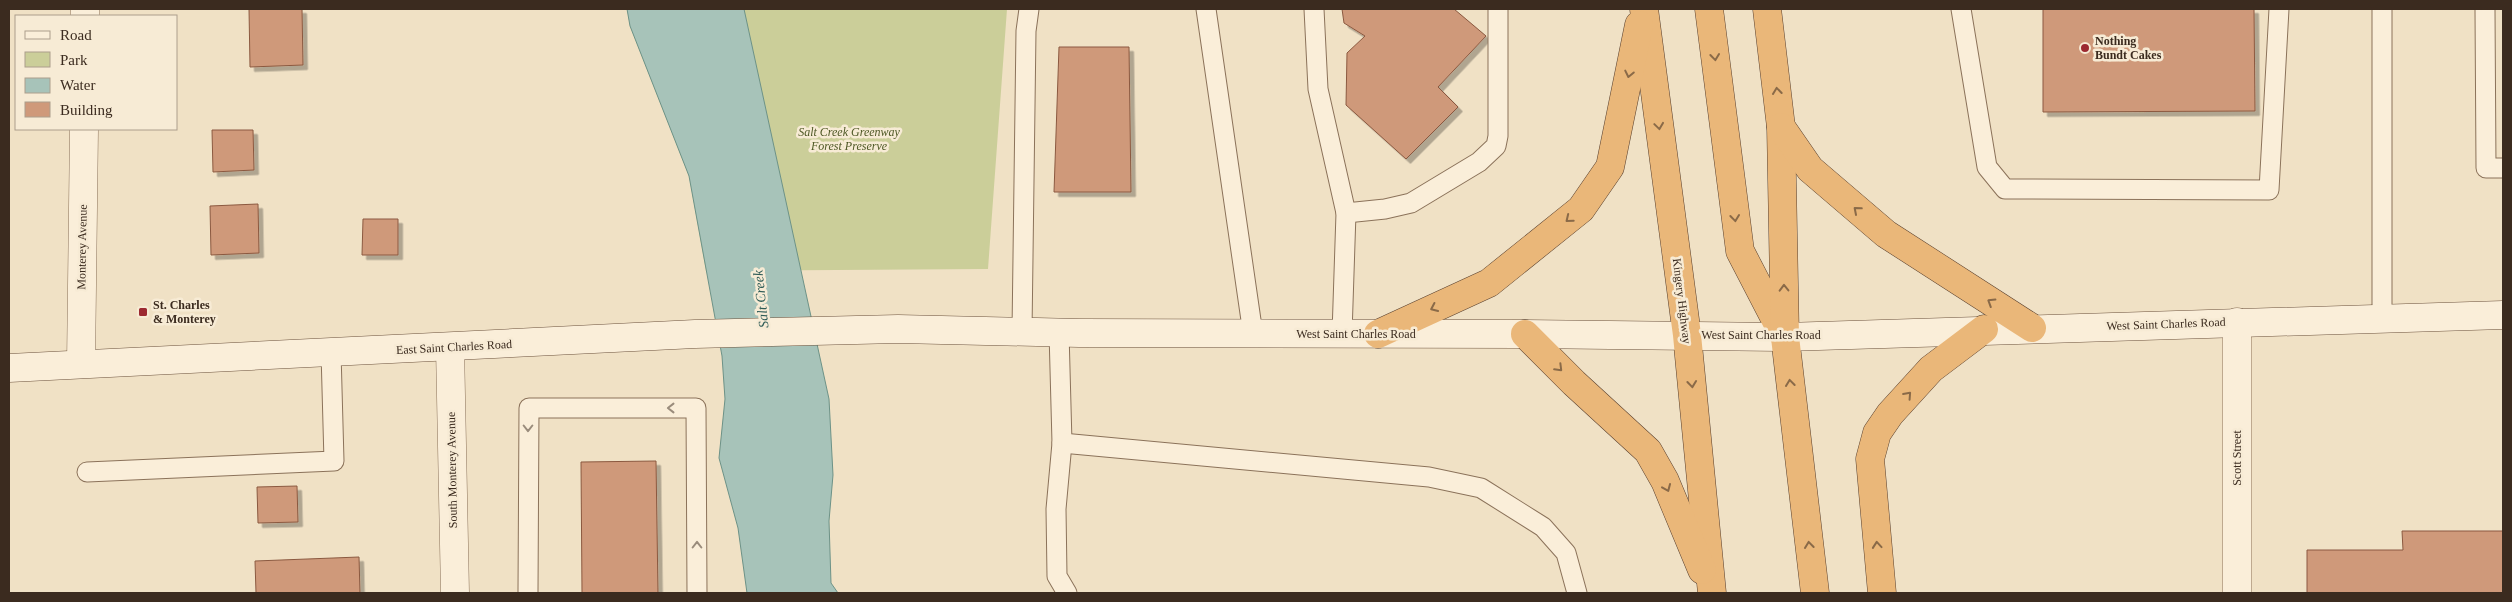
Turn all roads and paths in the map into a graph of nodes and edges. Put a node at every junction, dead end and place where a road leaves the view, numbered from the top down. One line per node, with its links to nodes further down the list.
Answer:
1 (1029, 9): 22 (lane)
2 (1206, 9): 24 (lane)
3 (1314, 9): 15 (lane)
4 (1498, 9): 15 (lane)
5 (1643, 9): 26 (highway, one-way to 26); 28 (highway, Kingery Highway, one-way to 28)
6 (1709, 9): 29 (highway, one-way to 29)
7 (1767, 9): 12 (highway, one-way to 7)
8 (1961, 9): 9 (lane)
9 (2279, 9)
10 (2382, 9): 17 (lane)
11 (2485, 9): 14 (lane)
12 (1781, 127): 19 (highway, one-way to 12); 29 (highway, one-way to 12)
13 (84, 130): 32 (main road, Monterey Avenue)
14 (2503, 168)
15 (1346, 213): 25 (lane)
16 (2503, 315): 17 (main road, West Saint Charles Road)
17 (2382, 318): 18 (main road, West Saint Charles Road)
18 (2237, 322): 19 (main road, West Saint Charles Road); 44 (main road, Scott Street)
19 (2032, 328): 21 (main road, West Saint Charles Road)
20 (898, 329): 22 (main road, West Saint Charles Road); 30 (main road, East Saint Charles Road)
21 (1984, 329): 29 (main road, West Saint Charles Road); 43 (highway, one-way to 21)
22 (1022, 332): 23 (main road, West Saint Charles Road)
23 (1059, 332): 24 (main road, West Saint Charles Road); 34 (lane)
24 (1254, 334): 25 (main road, West Saint Charles Road)
25 (1342, 334): 26 (main road, West Saint Charles Road)
26 (1378, 334): 27 (main road, West Saint Charles Road)
27 (1525, 334): 28 (main road, West Saint Charles Road); 41 (highway, one-way to 41)
28 (1687, 335): 29 (main road, West Saint Charles Road); 41 (highway, Kingery Highway, one-way to 41)
29 (1785, 337): 42 (highway, one-way to 29)
30 (450, 347): 31 (main road, East Saint Charles Road); 36 (main road, South Monterey Avenue)
31 (331, 352): 32 (main road, East Saint Charles Road); 35 (lane)
32 (81, 364): 33 (main road, East Saint Charles Road)
33 (9, 368)
34 (1062, 443): 39 (lane); 40 (lane)
35 (87, 472)
36 (455, 593)
37 (528, 593): 38 (lane, one-way to 37)
38 (697, 593)
39 (1067, 593)
40 (1577, 593)
41 (1712, 593)
42 (1815, 593)
43 (1882, 593)
44 (2237, 593)

